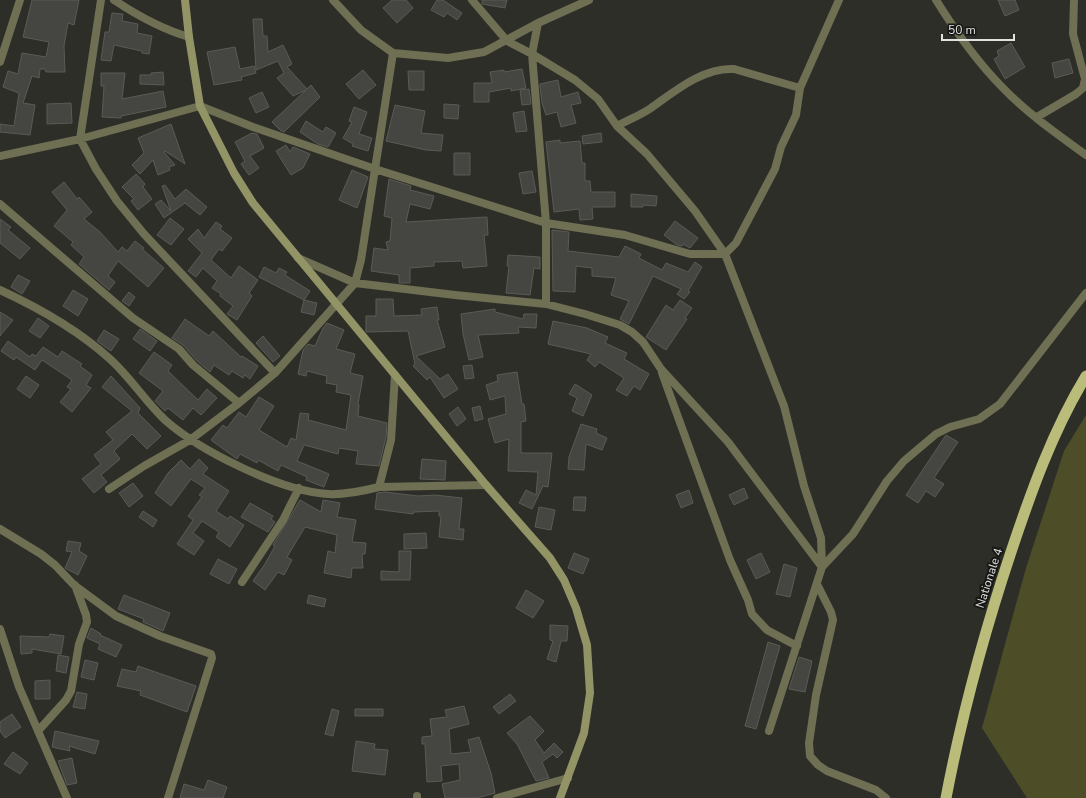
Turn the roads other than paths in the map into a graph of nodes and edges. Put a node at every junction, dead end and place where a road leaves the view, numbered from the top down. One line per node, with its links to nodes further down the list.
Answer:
1 (20, 0): 16 (street)
2 (101, 0): 21 (street)
3 (114, 0): 12 (street)
4 (186, 0): 12 (main road)
5 (333, 0): 14 (street)
6 (472, 0): 13 (street)
7 (589, 0): 11 (street)
8 (839, 0): 17 (street)
9 (936, 0): 19 (street)
10 (1074, 0): 19 (street)
11 (538, 23): 13 (street); 15 (street)
12 (189, 37): 18 (main road)
13 (507, 41): 14 (street); 15 (street)
14 (393, 53): 24 (street)
15 (532, 54): 20 (street); 26 (street)
16 (0, 62)
17 (800, 88): 20 (street); 27 (street)
18 (200, 106): 21 (street); 24 (street); 28 (main road)
19 (1037, 117): 22 (street)
20 (617, 126): 27 (street)
21 (80, 139): 23 (street); 35 (street)
22 (1086, 155)
23 (0, 156)
24 (375, 169): 26 (street); 29 (street)
25 (0, 204): 38 (street)
26 (546, 223): 27 (street); 33 (street)
27 (725, 254): 45 (street)
28 (298, 258): 29 (street); 32 (main road)
29 (355, 283): 32 (street); 33 (street)
30 (0, 290): 39 (street)
31 (1086, 293): 45 (street)
32 (336, 304): 35 (street); 36 (main road)
33 (546, 304): 34 (street)
34 (661, 368): 45 (street); 50 (street)
35 (275, 372): 38 (street)
36 (395, 375): 40 (main road); 41 (street)
37 (1086, 376): 59 (highway, Nationale 4)
38 (239, 402): 39 (street)
39 (190, 440): 42 (street); 43 (street)
40 (486, 486): 41 (street); 53 (main road)
41 (379, 487): 42 (street)
42 (299, 488): 46 (street)
43 (109, 490)
44 (0, 529): 48 (street)
45 (822, 568): 47 (street)
46 (242, 582)
47 (817, 584): 50 (street); 58 (street)
48 (74, 585): 51 (street); 55 (street)
49 (0, 629): 51 (street)
50 (797, 646): 52 (street)
51 (38, 731): 54 (street)
52 (769, 731)
53 (568, 778): 56 (street); 57 (main road)
54 (66, 798)
55 (168, 798)
56 (497, 798)
57 (560, 798)
58 (886, 798)
59 (946, 798)

